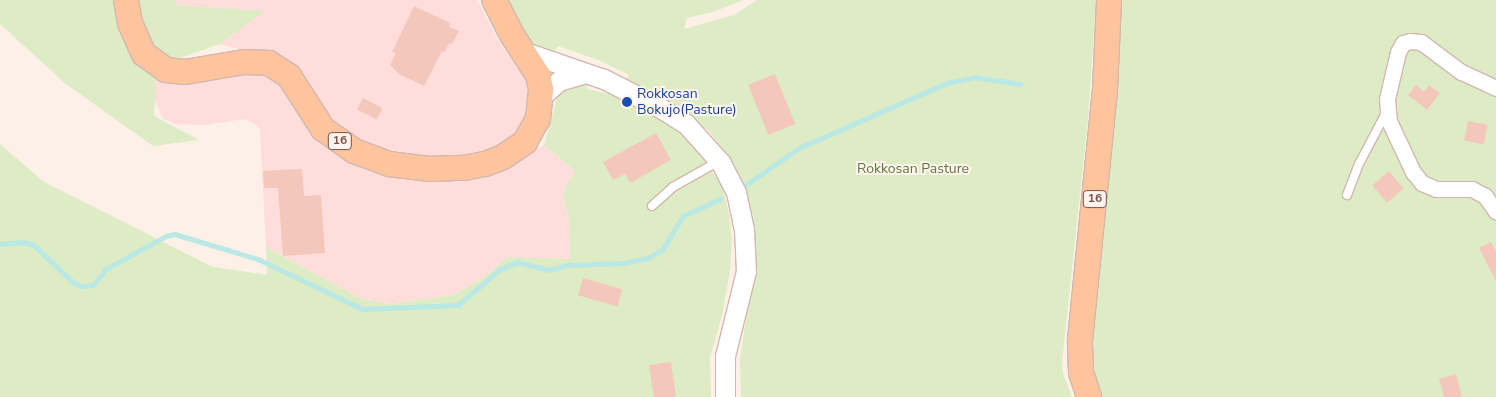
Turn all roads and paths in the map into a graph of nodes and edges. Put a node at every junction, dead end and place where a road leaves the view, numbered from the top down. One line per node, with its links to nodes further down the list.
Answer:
1 (126, 0): 7 (main road, 16)
2 (494, 0): 4 (main road, 16)
3 (1109, 0): 14 (main road, 16)
4 (522, 52): 5 (street); 7 (main road, 16)
5 (585, 73): 7 (street); 9 (street)
6 (1496, 88): 8 (street)
7 (541, 97)
8 (1387, 112): 10 (lane); 12 (street)
9 (726, 173): 11 (lane); 13 (street)
10 (1347, 195)
11 (652, 206)
12 (1496, 212)
13 (726, 397)
14 (1090, 397)

